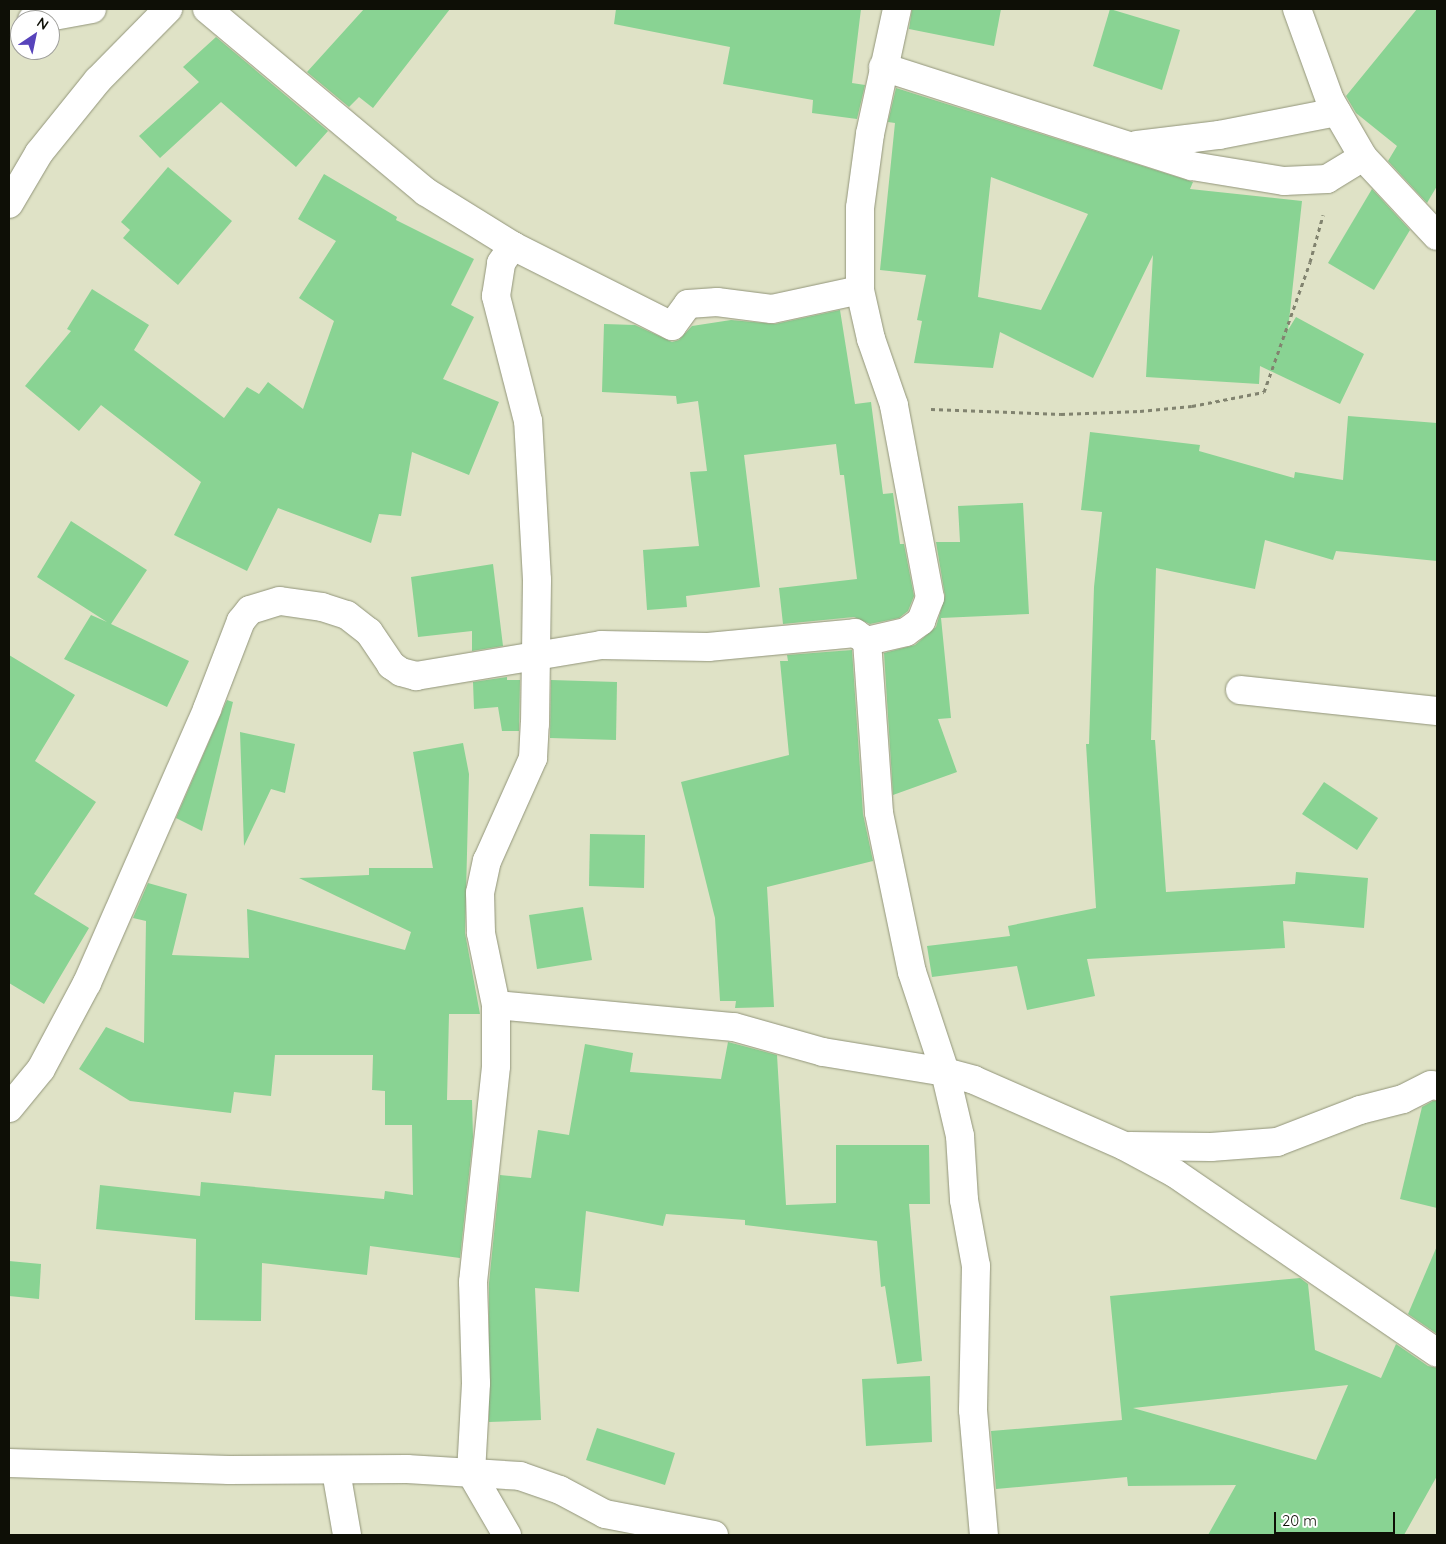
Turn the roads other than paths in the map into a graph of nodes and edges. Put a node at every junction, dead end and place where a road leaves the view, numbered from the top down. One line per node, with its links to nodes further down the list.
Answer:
1 (92, 9): 6 (street)
2 (168, 9): 11 (street)
3 (207, 9): 13 (street)
4 (897, 9): 7 (street)
5 (1297, 9): 8 (street)
6 (60, 15)
7 (883, 67): 9 (street); 14 (street)
8 (1337, 112): 9 (street); 10 (street)
9 (1126, 147): 10 (street)
10 (1363, 157): 12 (street)
11 (9, 204)
12 (1437, 236)
13 (513, 246): 14 (street); 16 (street)
14 (860, 290): 15 (street)
15 (867, 641): 16 (street); 20 (street)
16 (536, 656): 19 (street); 22 (street)
17 (1240, 690): 18 (street)
18 (1437, 711)
19 (496, 1005): 20 (street); 27 (street)
20 (945, 1072): 23 (street); 31 (street)
21 (1437, 1086): 23 (street)
22 (9, 1108)
23 (1124, 1146): 24 (street)
24 (1437, 1353)
25 (9, 1463): 26 (street)
26 (336, 1471): 27 (street); 28 (street)
27 (471, 1474): 29 (street); 30 (street)
28 (347, 1535)
29 (507, 1535)
30 (714, 1535)
31 (984, 1535)

